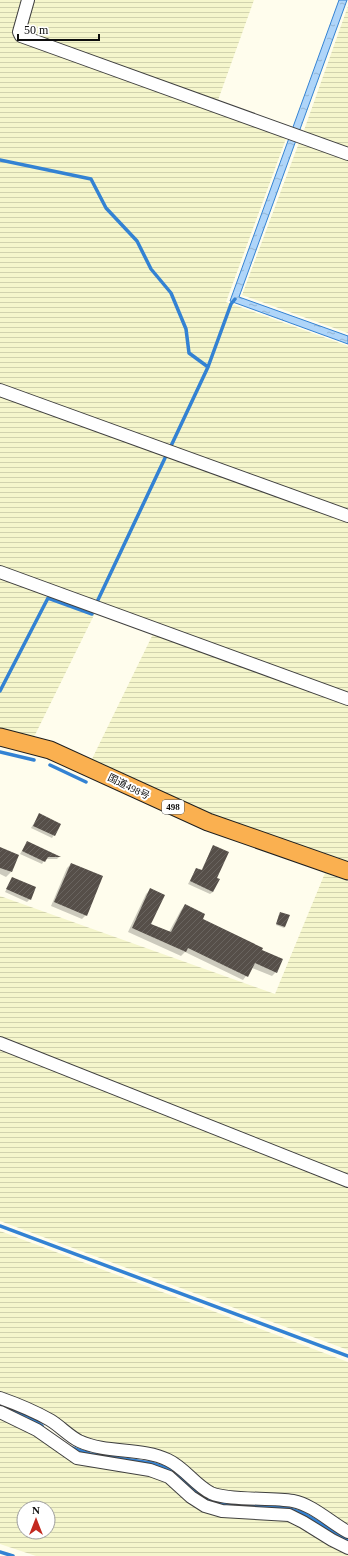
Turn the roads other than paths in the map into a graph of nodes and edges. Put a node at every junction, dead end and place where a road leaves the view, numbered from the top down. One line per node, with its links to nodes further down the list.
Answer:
1 (28, 0): 2 (street)
2 (348, 154)
3 (0, 390): 4 (street)
4 (348, 516)
5 (0, 572): 6 (street)
6 (348, 699)
7 (0, 737): 8 (highway, 国道498号 / 498)
8 (348, 871)
9 (0, 1043): 10 (street)
10 (348, 1181)
11 (0, 1398): 13 (street)
12 (0, 1412): 14 (street)
13 (348, 1532)
14 (348, 1548)

